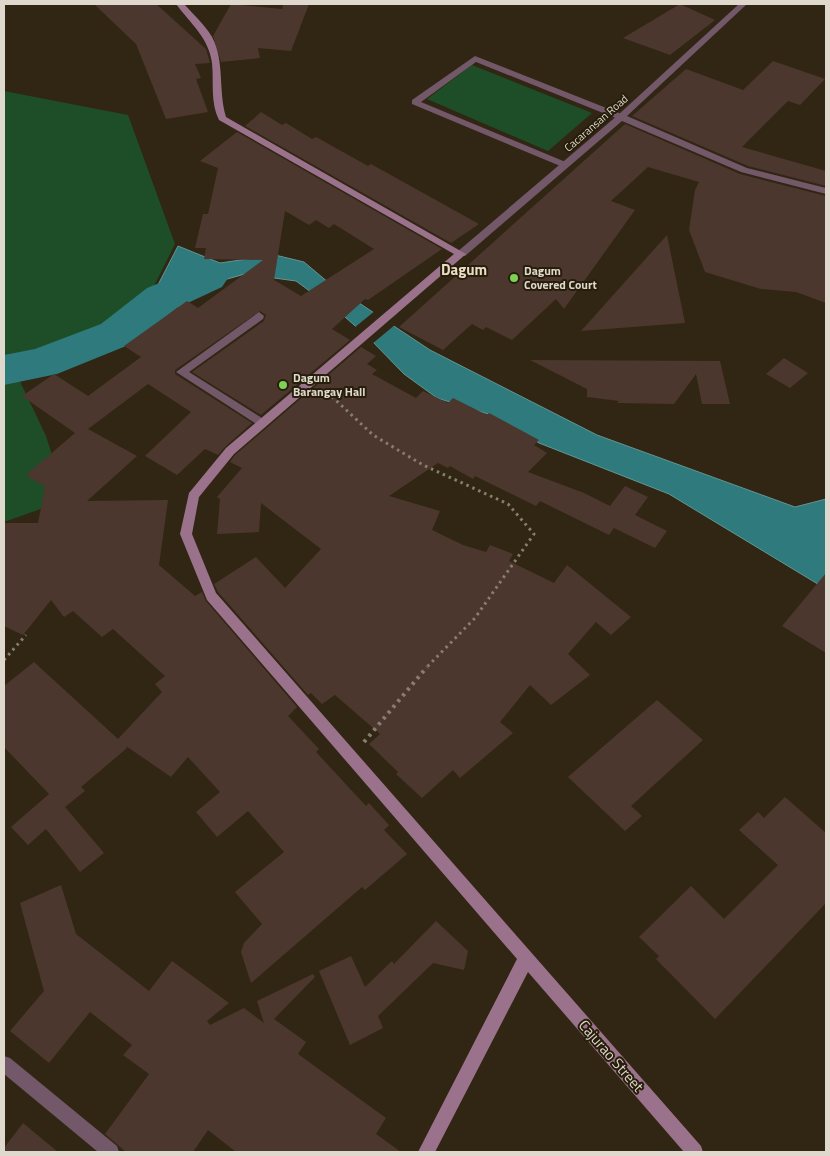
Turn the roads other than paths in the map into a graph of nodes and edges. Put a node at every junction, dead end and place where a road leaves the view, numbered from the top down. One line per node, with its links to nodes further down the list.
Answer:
1 (180, 4): 6 (street)
2 (743, 4): 3 (street, Cacaransan Road)
3 (621, 117): 4 (street, Cacaransan Road); 4 (street); 5 (street)
4 (565, 165): 6 (street, Cacaransan Road)
5 (826, 191)
6 (461, 254): 8 (street, Cajurao Street)
7 (259, 316): 8 (street)
8 (261, 422): 9 (street, Cajurao Street)
9 (526, 959): 12 (street); 13 (street, Cajurao Street)
10 (4, 1064): 11 (street)
11 (111, 1152)
12 (426, 1152)
13 (695, 1152)

